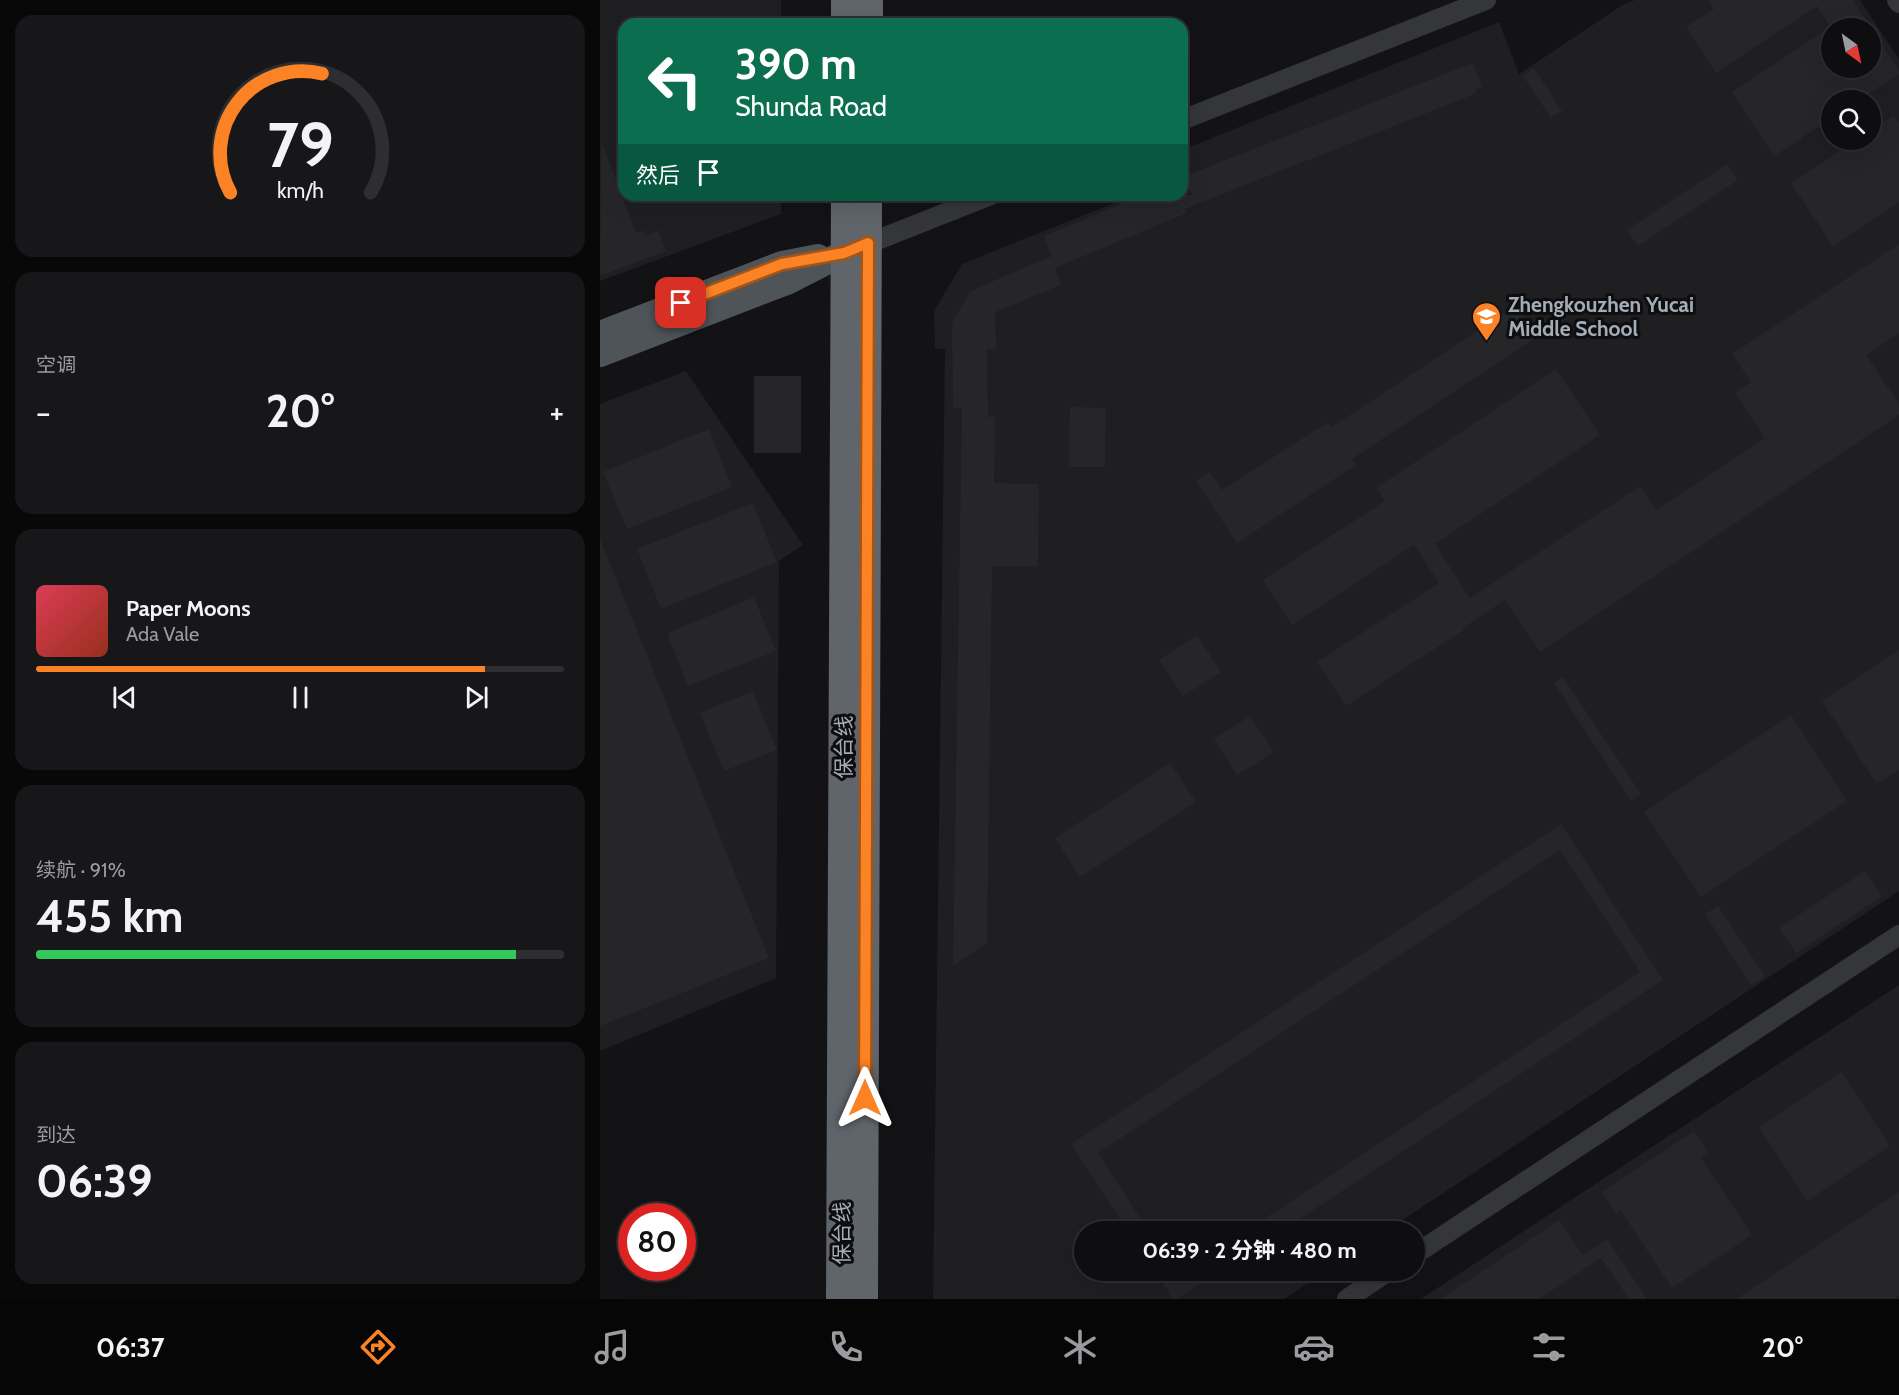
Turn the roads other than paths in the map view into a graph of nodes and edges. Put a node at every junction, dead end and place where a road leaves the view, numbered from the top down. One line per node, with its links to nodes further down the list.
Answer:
1 (845, 0): 4 (highway)
2 (869, 0): 5 (highway)
3 (1486, 0): 6 (street)
4 (845, 18)
5 (868, 18)
6 (1188, 118)
7 (846, 201): 10 (highway, 保台线)
8 (867, 201): 10 (highway, 保台线)
9 (976, 201): 10 (street)
10 (856, 248): 11 (main road); 12 (main road); 16 (highway, 保台线); 17 (highway, 保台线)
11 (600, 334)
12 (600, 354)
13 (1899, 935): 14 (street)
14 (1425, 1248)
15 (1374, 1281): 18 (street)
16 (840, 1299)
17 (864, 1299)
18 (1347, 1299)

